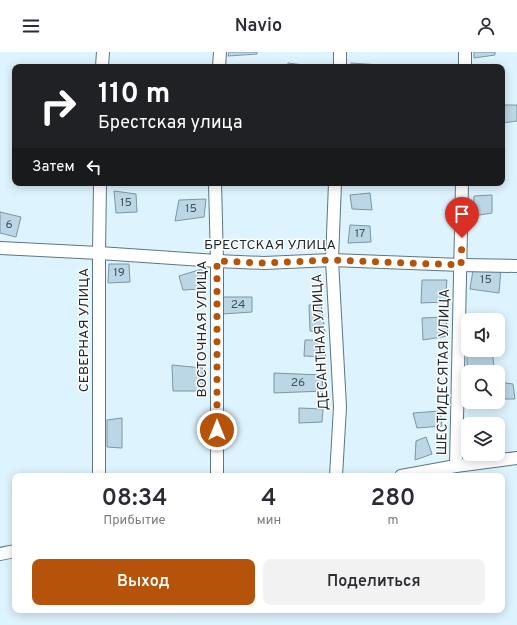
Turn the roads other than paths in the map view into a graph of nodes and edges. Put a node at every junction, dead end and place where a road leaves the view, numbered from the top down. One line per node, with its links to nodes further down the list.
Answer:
1 (103, 52): 5 (street)
2 (220, 52): 6 (street)
3 (340, 52): 7 (street)
4 (465, 52): 8 (street)
5 (102, 64)
6 (219, 64)
7 (340, 64)
8 (465, 64)
9 (100, 186): 14 (street, СЕВЕРНАЯ УЛИЦА)
10 (215, 186): 16 (street, ВОСТОЧНАЯ УЛИЦА)
11 (335, 186): 15 (street, ДЕСАНТНАЯ УЛИЦА)
12 (462, 186): 17 (street, ШЕСТИДЕСЯТАЯ УЛИЦА)
13 (0, 248): 14 (street, БРЕСТСКАЯ УЛИЦА)
14 (99, 253): 16 (street, БРЕСТСКАЯ УЛИЦА); 21 (street, СЕВЕРНАЯ УЛИЦА)
15 (332, 260): 16 (street, БРЕСТСКАЯ УЛИЦА); 17 (street, БРЕСТСКАЯ УЛИЦА); 23 (street, ДЕСАНТНАЯ УЛИЦА)
16 (217, 261): 22 (street, ВОСТОЧНАЯ УЛИЦА)
17 (461, 265): 18 (street, БРЕСТСКАЯ УЛИЦА); 20 (street, ШЕСТИДЕСЯТАЯ УЛИЦА)
18 (517, 266)
19 (517, 458): 20 (street)
20 (456, 466): 24 (street)
21 (99, 473)
22 (216, 473)
23 (336, 473)
24 (418, 473)
25 (12, 552): 26 (street)
26 (0, 554)

